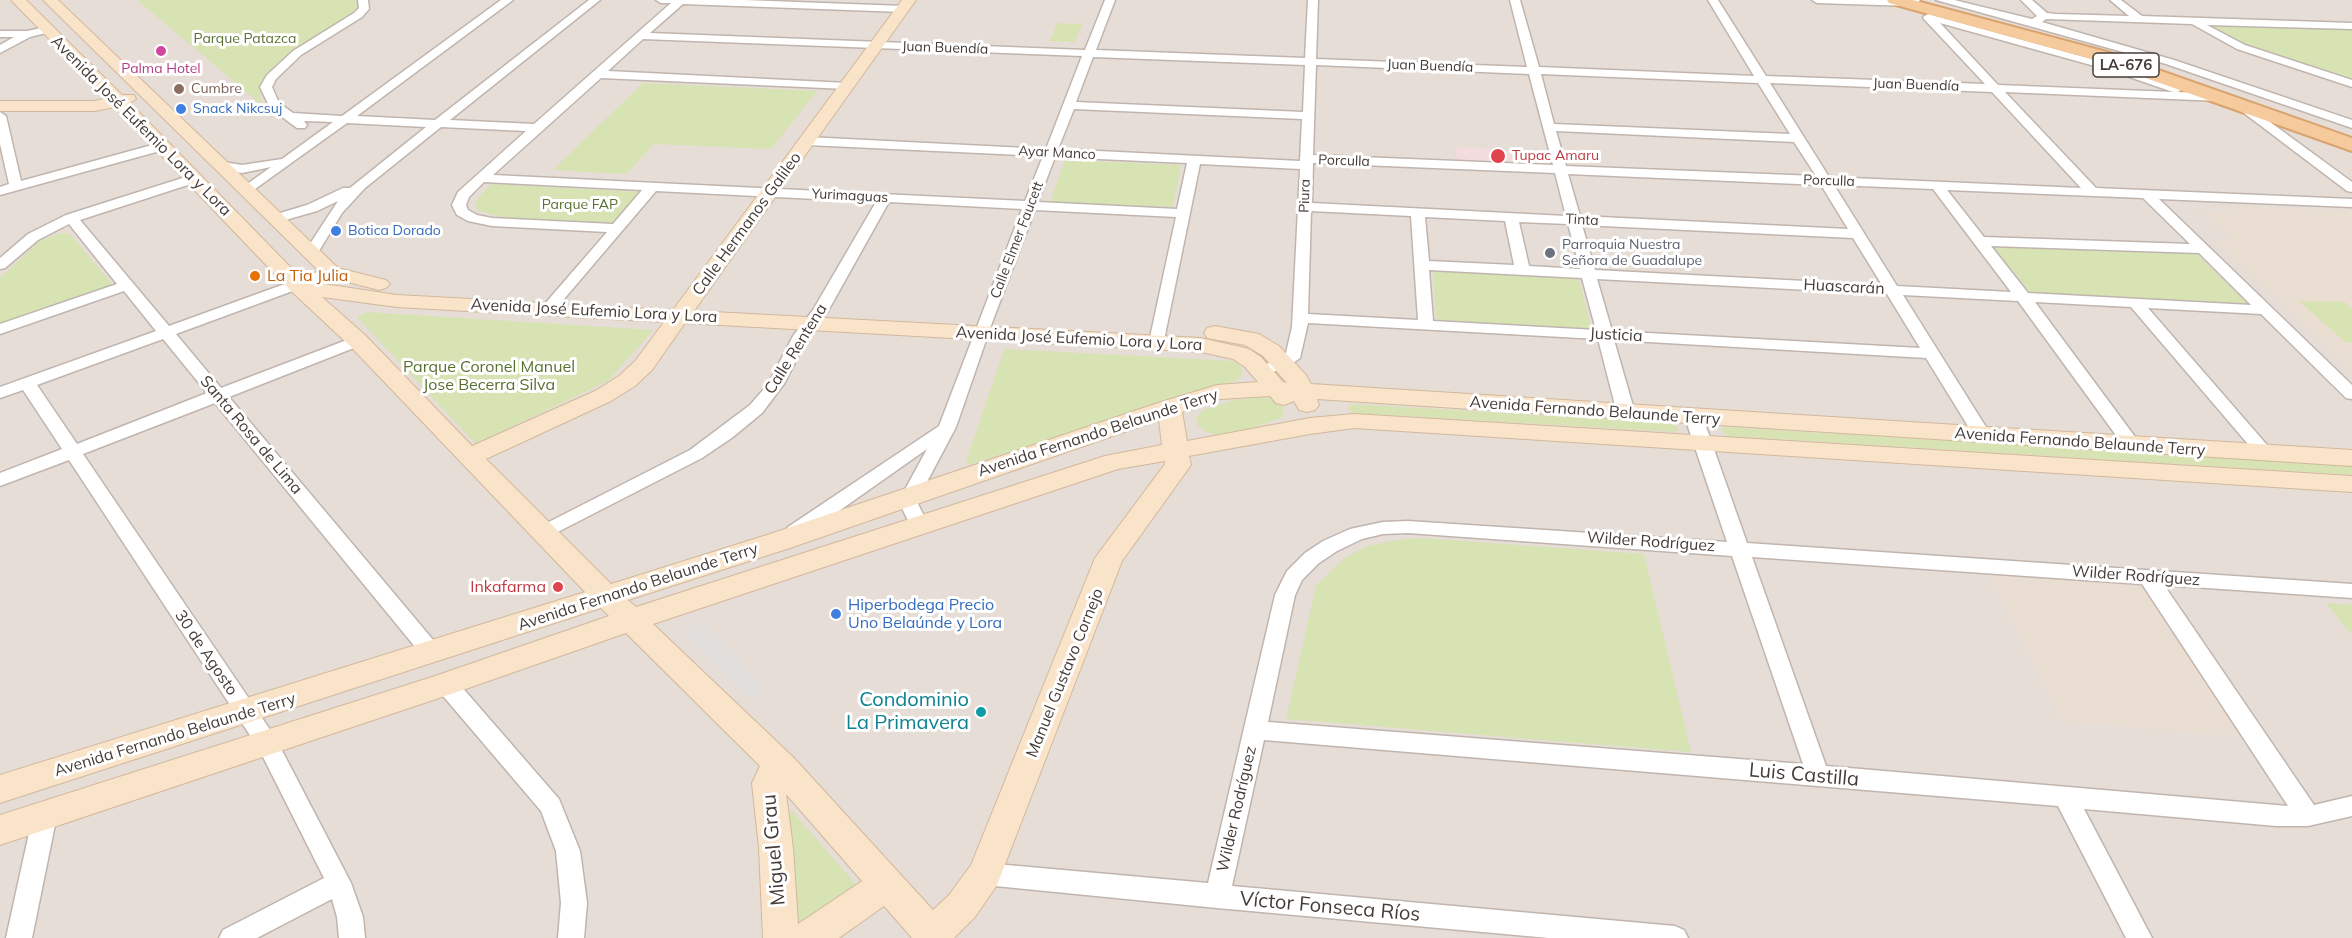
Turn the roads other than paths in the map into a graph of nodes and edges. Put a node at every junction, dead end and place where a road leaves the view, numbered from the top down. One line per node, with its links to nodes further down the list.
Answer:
1 (18, 0): 25 (main road, Avenida José Eufemio Lora y Lora)
2 (50, 0): 39 (main road, Avenida José Eufemio Lora y Lora)
3 (363, 0): 48 (street)
4 (508, 0): 17 (street)
5 (595, 0): 50 (street)
6 (661, 0): 15 (street)
7 (1110, 0): 30 (street, Calle Elmer Faucett)
8 (1313, 0): 31 (street, Piura)
9 (1515, 0): 33 (street)
10 (1713, 0): 35 (street)
11 (1817, 0): 16 (street)
12 (1941, 0): 23 (street)
13 (2026, 0): 19 (street)
14 (2115, 0): 21 (street)
15 (680, 1): 18 (street); 27 (street)
16 (1908, 1): 20 (street); 32 (main road, LA-676); 56 (main road, LA-676)
17 (499, 4): 49 (street)
18 (906, 5): 28 (main road, Calle Hermanos Galileo)
19 (2044, 16): 21 (street); 23 (street)
20 (1930, 18): 32 (street); 38 (street)
21 (2139, 19): 22 (street)
22 (2192, 21): 24 (street); 36 (street)
23 (2032, 22): 51 (street)
24 (2352, 26)
25 (36, 32): 26 (street); 29 (street); 42 (main road, Avenida José Eufemio Lora y Lora)
26 (0, 34)
27 (641, 36): 28 (street, Juan Buendía); 34 (street)
28 (877, 45): 30 (street, Juan Buendía); 37 (main road, Calle Hermanos Galileo)
29 (0, 50)
30 (1090, 53): 31 (street, Juan Buendía); 44 (street, Calle Elmer Faucett)
31 (1311, 62): 33 (street, Juan Buendía); 47 (street, Piura)
32 (2119, 66): 40 (street); 41 (main road, LA-676)
33 (1534, 70): 35 (street, Juan Buendía); 52 (street)
34 (599, 74): 37 (street); 53 (street)
35 (1762, 79): 38 (street, Juan Buendía); 55 (street)
36 (2352, 84)
37 (847, 86): 58 (main road, Calle Hermanos Galileo)
38 (1995, 88): 40 (street, Juan Buendía); 78 (street)
39 (147, 94): 42 (main road); 65 (main road, Avenida José Eufemio Lora y Lora)
40 (2195, 96): 41 (street, Juan Buendía)
41 (2219, 97): 43 (main road, LA-676)
42 (118, 102): 45 (main road); 60 (main road, Avenida José Eufemio Lora y Lora)
43 (2240, 104): 59 (main road, LA-676); 74 (street)
44 (1069, 105): 47 (street); 61 (street, Calle Elmer Faucett)
45 (0, 106)
46 (0, 116): 54 (street)
47 (1309, 116): 64 (street, Piura)
48 (293, 117): 49 (street); 57 (street)
49 (347, 119): 50 (street); 57 (street)
50 (438, 124): 53 (street); 70 (street)
51 (2352, 124)
52 (1549, 127): 55 (street); 66 (street)
53 (537, 128): 68 (street)
54 (2, 134): 71 (street)
55 (1799, 138): 69 (street)
56 (2352, 138)
57 (318, 139): 62 (street)
58 (807, 141): 61 (street, Ayar Manco); 77 (main road, Calle Hermanos Galileo)
59 (2352, 145)
60 (163, 146): 67 (main road, Avenida José Eufemio Lora y Lora); 71 (street)
61 (1050, 153): 63 (street, Ayar Manco); 82 (street, Calle Elmer Faucett)
62 (291, 156): 65 (street); 76 (street)
63 (1194, 160): 64 (street, Ayar Manco); 85 (street)
64 (1307, 162): 66 (street, Porculla); 83 (street, Piura)
65 (223, 166): 76 (main road, Avenida José Eufemio Lora y Lora)
66 (1561, 170): 69 (street, Porculla); 89 (street)
67 (195, 178): 87 (street); 101 (main road, Avenida José Eufemio Lora y Lora)
68 (481, 178): 72 (street, Yurimaguas); 90 (street)
69 (1826, 181): 73 (street, Porculla); 91 (street)
70 (360, 185): 88 (street); 94 (street)
71 (16, 186): 75 (street)
72 (653, 186): 77 (street, Yurimaguas); 90 (street)
73 (1936, 186): 78 (street, Porculla); 92 (street)
74 (2352, 188)
75 (0, 189)
76 (248, 190): 88 (main road, Avenida José Eufemio Lora y Lora)
77 (770, 192): 80 (street, Yurimaguas); 106 (main road, Calle Hermanos Galileo)
78 (2092, 192): 79 (street, Porculla)
79 (2147, 195): 81 (street, Porculla); 93 (street)
80 (885, 198): 82 (street, Yurimaguas); 108 (street, Calle Rentena)
81 (2352, 203)
82 (1030, 206): 85 (street, Yurimaguas); 111 (street, Calle Elmer Faucett)
83 (1305, 207): 84 (street, Tinta); 109 (street, Piura)
84 (1418, 212): 86 (street, Tinta); 96 (street)
85 (1183, 213): 115 (street)
86 (1511, 217): 89 (street, Tinta); 97 (street)
87 (71, 218): 95 (street); 100 (street, Santa Rosa de Lima)
88 (274, 219): 94 (main road, Avenida José Eufemio Lora y Lora)
89 (1574, 219): 91 (street, Tinta); 99 (street)
90 (618, 228): 104 (street)
91 (1858, 234): 102 (street)
92 (1979, 241): 93 (street); 103 (street)
93 (2204, 249): 107 (street)
94 (311, 253): 98 (main road, Avenida José Eufemio Lora y Lora)
95 (0, 264)
96 (1423, 265): 97 (street, Huascarán); 110 (street)
97 (1522, 270): 99 (street, Huascarán)
98 (331, 272): 101 (street); 104 (main road, Avenida José Eufemio Lora y Lora)
99 (1589, 273): 102 (street, Huascarán); 114 (street)
100 (128, 285): 112 (street); 113 (street, Santa Rosa de Lima)
101 (297, 286): 104 (main road, Avenida José Eufemio Lora y Lora); 113 (street); 116 (main road)
102 (1893, 290): 103 (street, Huascarán); 117 (street)
103 (2023, 297): 105 (street, Huascarán); 131 (street)
104 (553, 302): 106 (main road, Avenida José Eufemio Lora y Lora)
105 (2135, 303): 107 (street, Huascarán); 134 (street)
106 (685, 309): 108 (main road, Avenida José Eufemio Lora y Lora); 135 (main road, Calle Hermanos Galileo)
107 (2265, 310): 123 (street)
108 (815, 317): 111 (main road, Avenida José Eufemio Lora y Lora); 141 (street, Calle Rentena)
109 (1300, 318): 110 (street, Justicia); 118 (street, Piura)
110 (1426, 325): 114 (street, Justicia)
111 (984, 327): 115 (main road, Avenida José Eufemio Lora y Lora); 128 (street, Calle Elmer Faucett)
112 (0, 329)
113 (167, 333): 120 (street); 124 (street, Santa Rosa de Lima)
114 (1605, 334): 117 (street, Justicia); 126 (street)
115 (1158, 336): 118 (main road, Avenida José Eufemio Lora y Lora); 119 (main road, Avenida José Eufemio Lora y Lora)
116 (358, 341): 124 (street); 135 (main road)
117 (1931, 353): 130 (street)
118 (1283, 363): 119 (street); 122 (main road, Avenida José Eufemio Lora y Lora)
119 (1269, 380): 122 (main road, Avenida Fernando Belaunde Terry); 125 (main road, Avenida Fernando Belaunde Terry); 127 (main road, Avenida José Eufemio Lora y Lora)
120 (27, 383): 121 (street); 133 (street, 30 de Agosto)
121 (0, 393)
122 (1303, 393): 126 (main road, Avenida Fernando Belaunde Terry); 127 (main road, Avenida José Eufemio Lora y Lora)
123 (2352, 394)
124 (218, 395): 133 (street); 148 (street, Santa Rosa de Lima)
125 (1169, 407): 132 (main road, Manuel Gustavo Cornejo); 139 (main road, Avenida Fernando Belaunde Terry)
126 (1626, 413): 129 (main road, Avenida Fernando Belaunde Terry)
127 (1310, 426): 129 (main road, Avenida Fernando Belaunde Terry); 132 (main road, Avenida Fernando Belaunde Terry)
128 (946, 427): 139 (street, Calle Elmer Faucett); 142 (street)
129 (1699, 430): 130 (main road, Avenida Fernando Belaunde Terry); 138 (main road, Avenida Fernando Belaunde Terry); 143 (street)
130 (1982, 435): 131 (main road, Avenida Fernando Belaunde Terry)
131 (2132, 445): 134 (main road, Avenida Fernando Belaunde Terry)
132 (1176, 449): 140 (main road, Avenida Fernando Belaunde Terry); 161 (main road, Manuel Gustavo Cornejo)
133 (72, 452): 137 (street); 150 (street, 30 de Agosto)
134 (2265, 453): 136 (main road, Avenida Fernando Belaunde Terry)
135 (469, 457): 141 (main road)
136 (2352, 458)
137 (0, 480)
138 (2352, 483)
139 (911, 495): 140 (street); 142 (main road, Avenida Fernando Belaunde Terry)
140 (919, 524): 147 (main road, Avenida Fernando Belaunde Terry)
141 (544, 533): 146 (main road)
142 (780, 541): 146 (main road, Avenida Fernando Belaunde Terry)
143 (1740, 548): 144 (street, Wilder Rodríguez); 151 (street, Wilder Rodríguez); 154 (street)
144 (2148, 577): 145 (street, Wilder Rodríguez); 159 (street)
145 (2352, 591)
146 (608, 597): 147 (main road); 148 (main road, Avenida Fernando Belaunde Terry)
147 (631, 619): 149 (main road, Avenida Fernando Belaunde Terry); 153 (main road)
148 (432, 653): 150 (main road, Avenida Fernando Belaunde Terry)
149 (446, 684): 152 (main road, Avenida Fernando Belaunde Terry); 169 (street)
150 (246, 713): 152 (street, 30 de Agosto); 155 (main road, Avenida Fernando Belaunde Terry)
151 (1256, 730): 154 (street, Luis Castilla); 164 (street, Wilder Rodríguez)
152 (267, 743): 158 (main road, Avenida Fernando Belaunde Terry); 162 (street, 30 de Agosto)
153 (782, 767): 163 (main road); 170 (main road, Miguel Grau)
154 (1818, 775): 156 (street, Luis Castilla)
155 (0, 789)
156 (2066, 798): 159 (street, Luis Castilla); 173 (street)
157 (2352, 806): 159 (street, Luis Castilla)
158 (45, 815): 160 (main road, Avenida Fernando Belaunde Terry); 166 (street)
159 (2308, 816)
160 (0, 830)
161 (985, 874): 164 (street, Víctor Fonseca Ríos); 165 (main road, Manuel Gustavo Cornejo)
162 (339, 883): 167 (street); 168 (street, 30 de Agosto)
163 (886, 884): 165 (main road); 171 (main road)
164 (1217, 897): 172 (street, Víctor Fonseca Ríos)
165 (933, 936)
166 (19, 938)
167 (232, 938)
168 (352, 938)
169 (572, 938)
170 (780, 938)
171 (809, 938)
172 (1675, 938)
173 (2139, 938)

